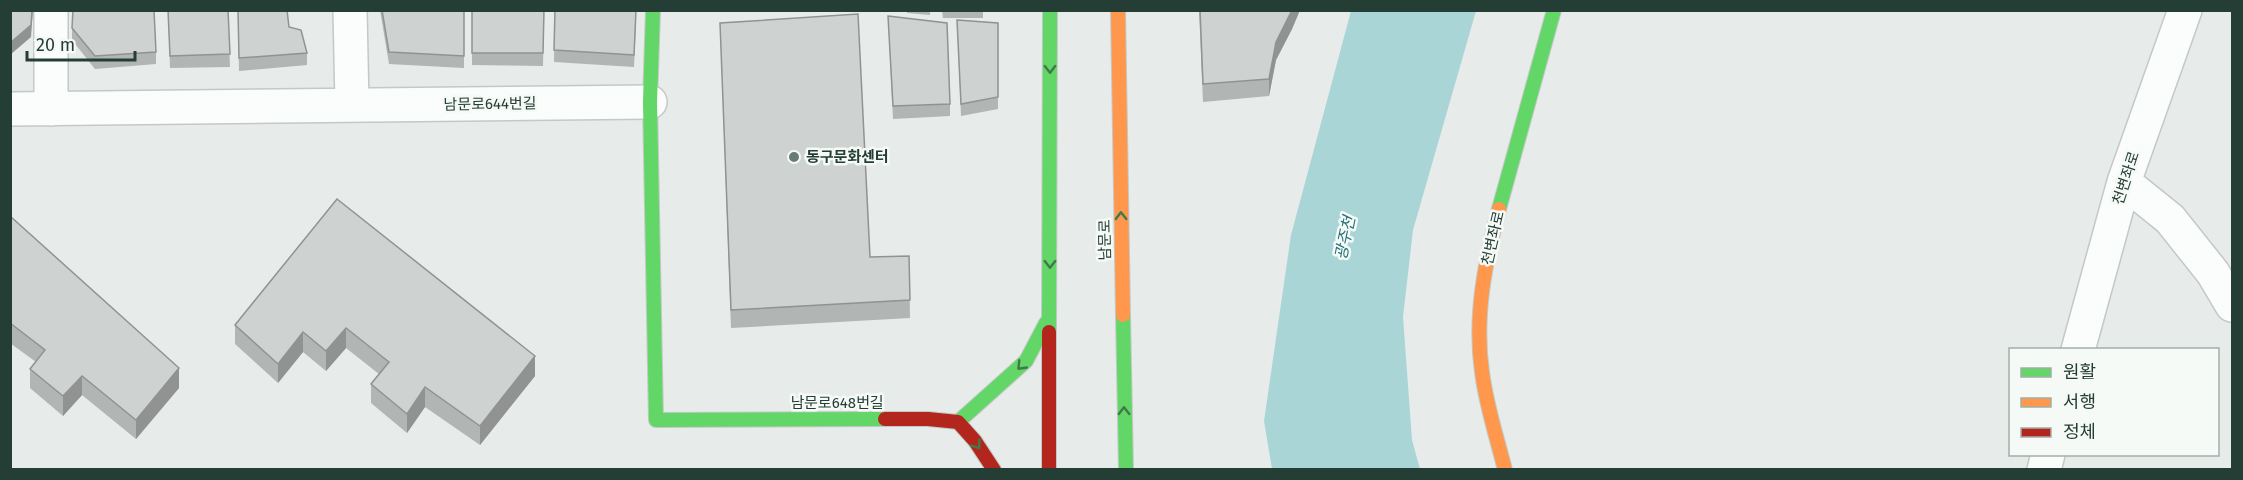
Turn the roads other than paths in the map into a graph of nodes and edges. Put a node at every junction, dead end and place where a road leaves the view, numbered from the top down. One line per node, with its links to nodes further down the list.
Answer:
1 (51, 10): 11 (street)
2 (350, 10): 9 (street)
3 (653, 10): 8 (main road)
4 (1050, 10): 14 (main road, one-way to 14)
5 (1118, 10): 19 (main road, 남문로, one-way to 5)
6 (1554, 10): 20 (main road, 천변좌로)
7 (2185, 10): 12 (street, 천변좌로)
8 (650, 102): 9 (street, 남문로644번길); 16 (main road, 남문로648번길)
9 (352, 105): 11 (street, 남문로644번길)
10 (10, 109): 11 (street, 남문로644번길)
11 (51, 109)
12 (2124, 182): 13 (street); 15 (street, 천변좌로)
13 (2232, 305)
14 (1050, 316): 16 (main road, one-way to 16); 18 (main road)
15 (2079, 348)
16 (958, 422): 17 (main road, one-way to 17)
17 (994, 470)
18 (1049, 470)
19 (1126, 470)
20 (1505, 470)

